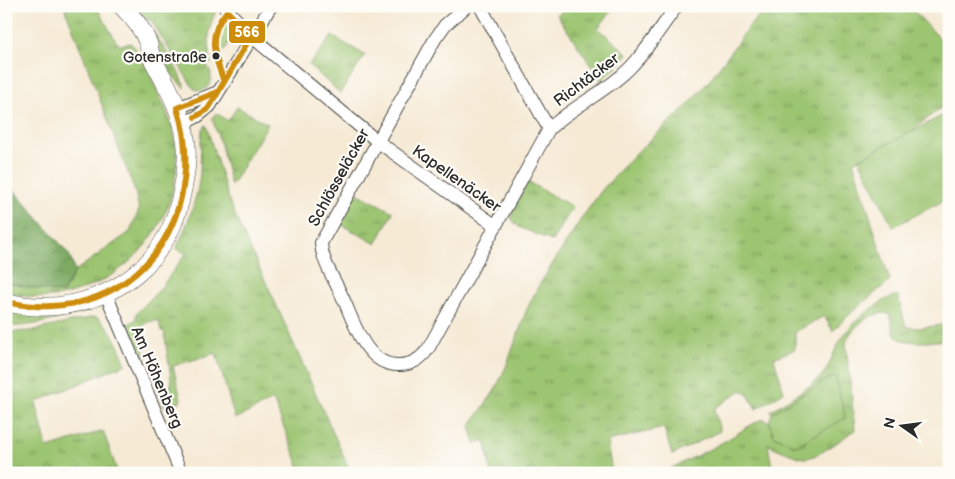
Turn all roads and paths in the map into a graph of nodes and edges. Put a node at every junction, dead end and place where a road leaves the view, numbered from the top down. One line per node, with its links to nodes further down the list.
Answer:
1 (121, 6): 8 (main road)
2 (224, 6): 7 (street)
3 (270, 6): 7 (street)
4 (467, 6): 10 (street, Schlösseläcker)
5 (480, 6): 9 (street)
6 (677, 6): 9 (street, Richtäcker)
7 (252, 36): 8 (street); 10 (street, Kapellenäcker)
8 (180, 116): 12 (main road)
9 (549, 129): 11 (street, Kapellenäcker)
10 (377, 141): 11 (street, Kapellenäcker); 11 (street, Schlösseläcker)
11 (496, 226)
12 (106, 294): 13 (main road); 14 (street, Am Höhenberg)
13 (6, 302)
14 (181, 473)

